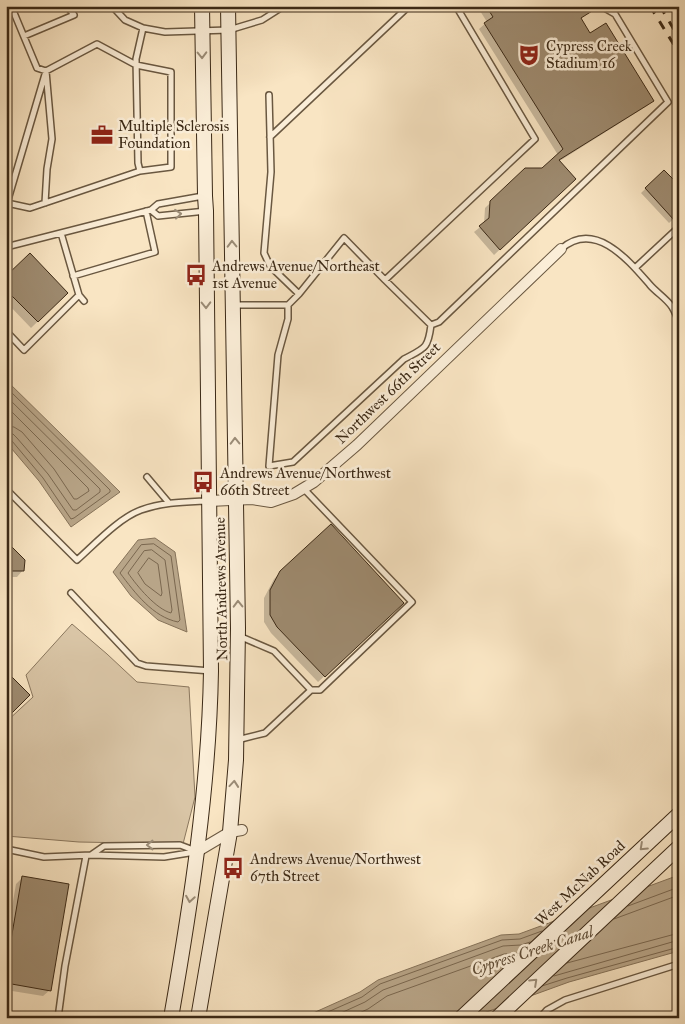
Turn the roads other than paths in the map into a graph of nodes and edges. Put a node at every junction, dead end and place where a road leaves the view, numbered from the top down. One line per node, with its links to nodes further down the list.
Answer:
1 (17, 6): 13 (lane)
2 (68, 6): 13 (lane)
3 (112, 6): 10 (lane)
4 (202, 6): 12 (main road, North Andrews Avenue)
5 (228, 6): 11 (main road, North Andrews Avenue)
6 (284, 6): 11 (lane)
7 (409, 6): 17 (lane)
8 (456, 6): 29 (lane)
9 (601, 6): 36 (lane)
10 (143, 28): 12 (lane); 14 (lane)
11 (229, 30): 12 (lane); 33 (main road, North Andrews Avenue, one-way to 11)
12 (202, 31): 19 (main road, North Andrews Avenue, one-way to 19)
13 (24, 36): 15 (lane)
14 (136, 65): 15 (lane); 18 (lane); 18 (lane)
15 (46, 71): 20 (lane); 20 (lane)
16 (269, 95): 17 (lane)
17 (270, 137): 30 (lane)
18 (140, 171): 20 (lane)
19 (204, 196): 21 (lane); 22 (main road, North Andrews Avenue)
20 (45, 203)
21 (148, 211): 22 (lane, one-way to 22); 24 (lane); 28 (lane)
22 (206, 211): 42 (main road, North Andrews Avenue, one-way to 42)
23 (679, 227): 27 (lane)
24 (61, 234): 25 (lane); 28 (lane)
25 (6, 247)
26 (561, 249): 27 (lane); 39 (street, Northwest 66th Street)
27 (635, 268): 35 (lane)
28 (73, 276): 31 (lane)
29 (386, 280): 30 (lane); 36 (lane)
30 (299, 294): 34 (lane)
31 (79, 295): 32 (lane); 37 (lane)
32 (84, 301)
33 (233, 305): 34 (lane); 41 (main road, North Andrews Avenue, one-way to 33)
34 (288, 305): 36 (lane)
35 (679, 322)
36 (431, 325)
37 (6, 331)
38 (147, 477): 43 (lane)
39 (303, 488): 41 (street, Northwest 66th Street); 47 (lane)
40 (6, 489): 43 (lane)
41 (236, 500): 42 (street, Northwest 66th Street); 45 (main road, North Andrews Avenue, one-way to 41)
42 (209, 501): 43 (lane); 46 (main road, North Andrews Avenue)
43 (170, 503)
44 (71, 593): 46 (lane)
45 (238, 636): 47 (lane); 48 (main road, North Andrews Avenue)
46 (211, 671): 53 (main road, North Andrews Avenue)
47 (311, 690): 48 (lane)
48 (237, 740): 50 (main road, North Andrews Avenue, one-way to 48)
49 (679, 814): 60 (main road, West McNab Road, one-way to 60)
50 (236, 831): 53 (street); 59 (main road, North Andrews Avenue)
51 (679, 847): 56 (main road, one-way to 51)
52 (6, 849): 54 (lane)
53 (198, 851): 54 (lane); 54 (lane, one-way to 54); 58 (main road, North Andrews Avenue, one-way to 58)
54 (88, 856): 57 (lane)
55 (679, 964): 61 (lane)
56 (498, 1017)
57 (58, 1018)
58 (171, 1018)
59 (198, 1018)
60 (461, 1018)
61 (540, 1018)

